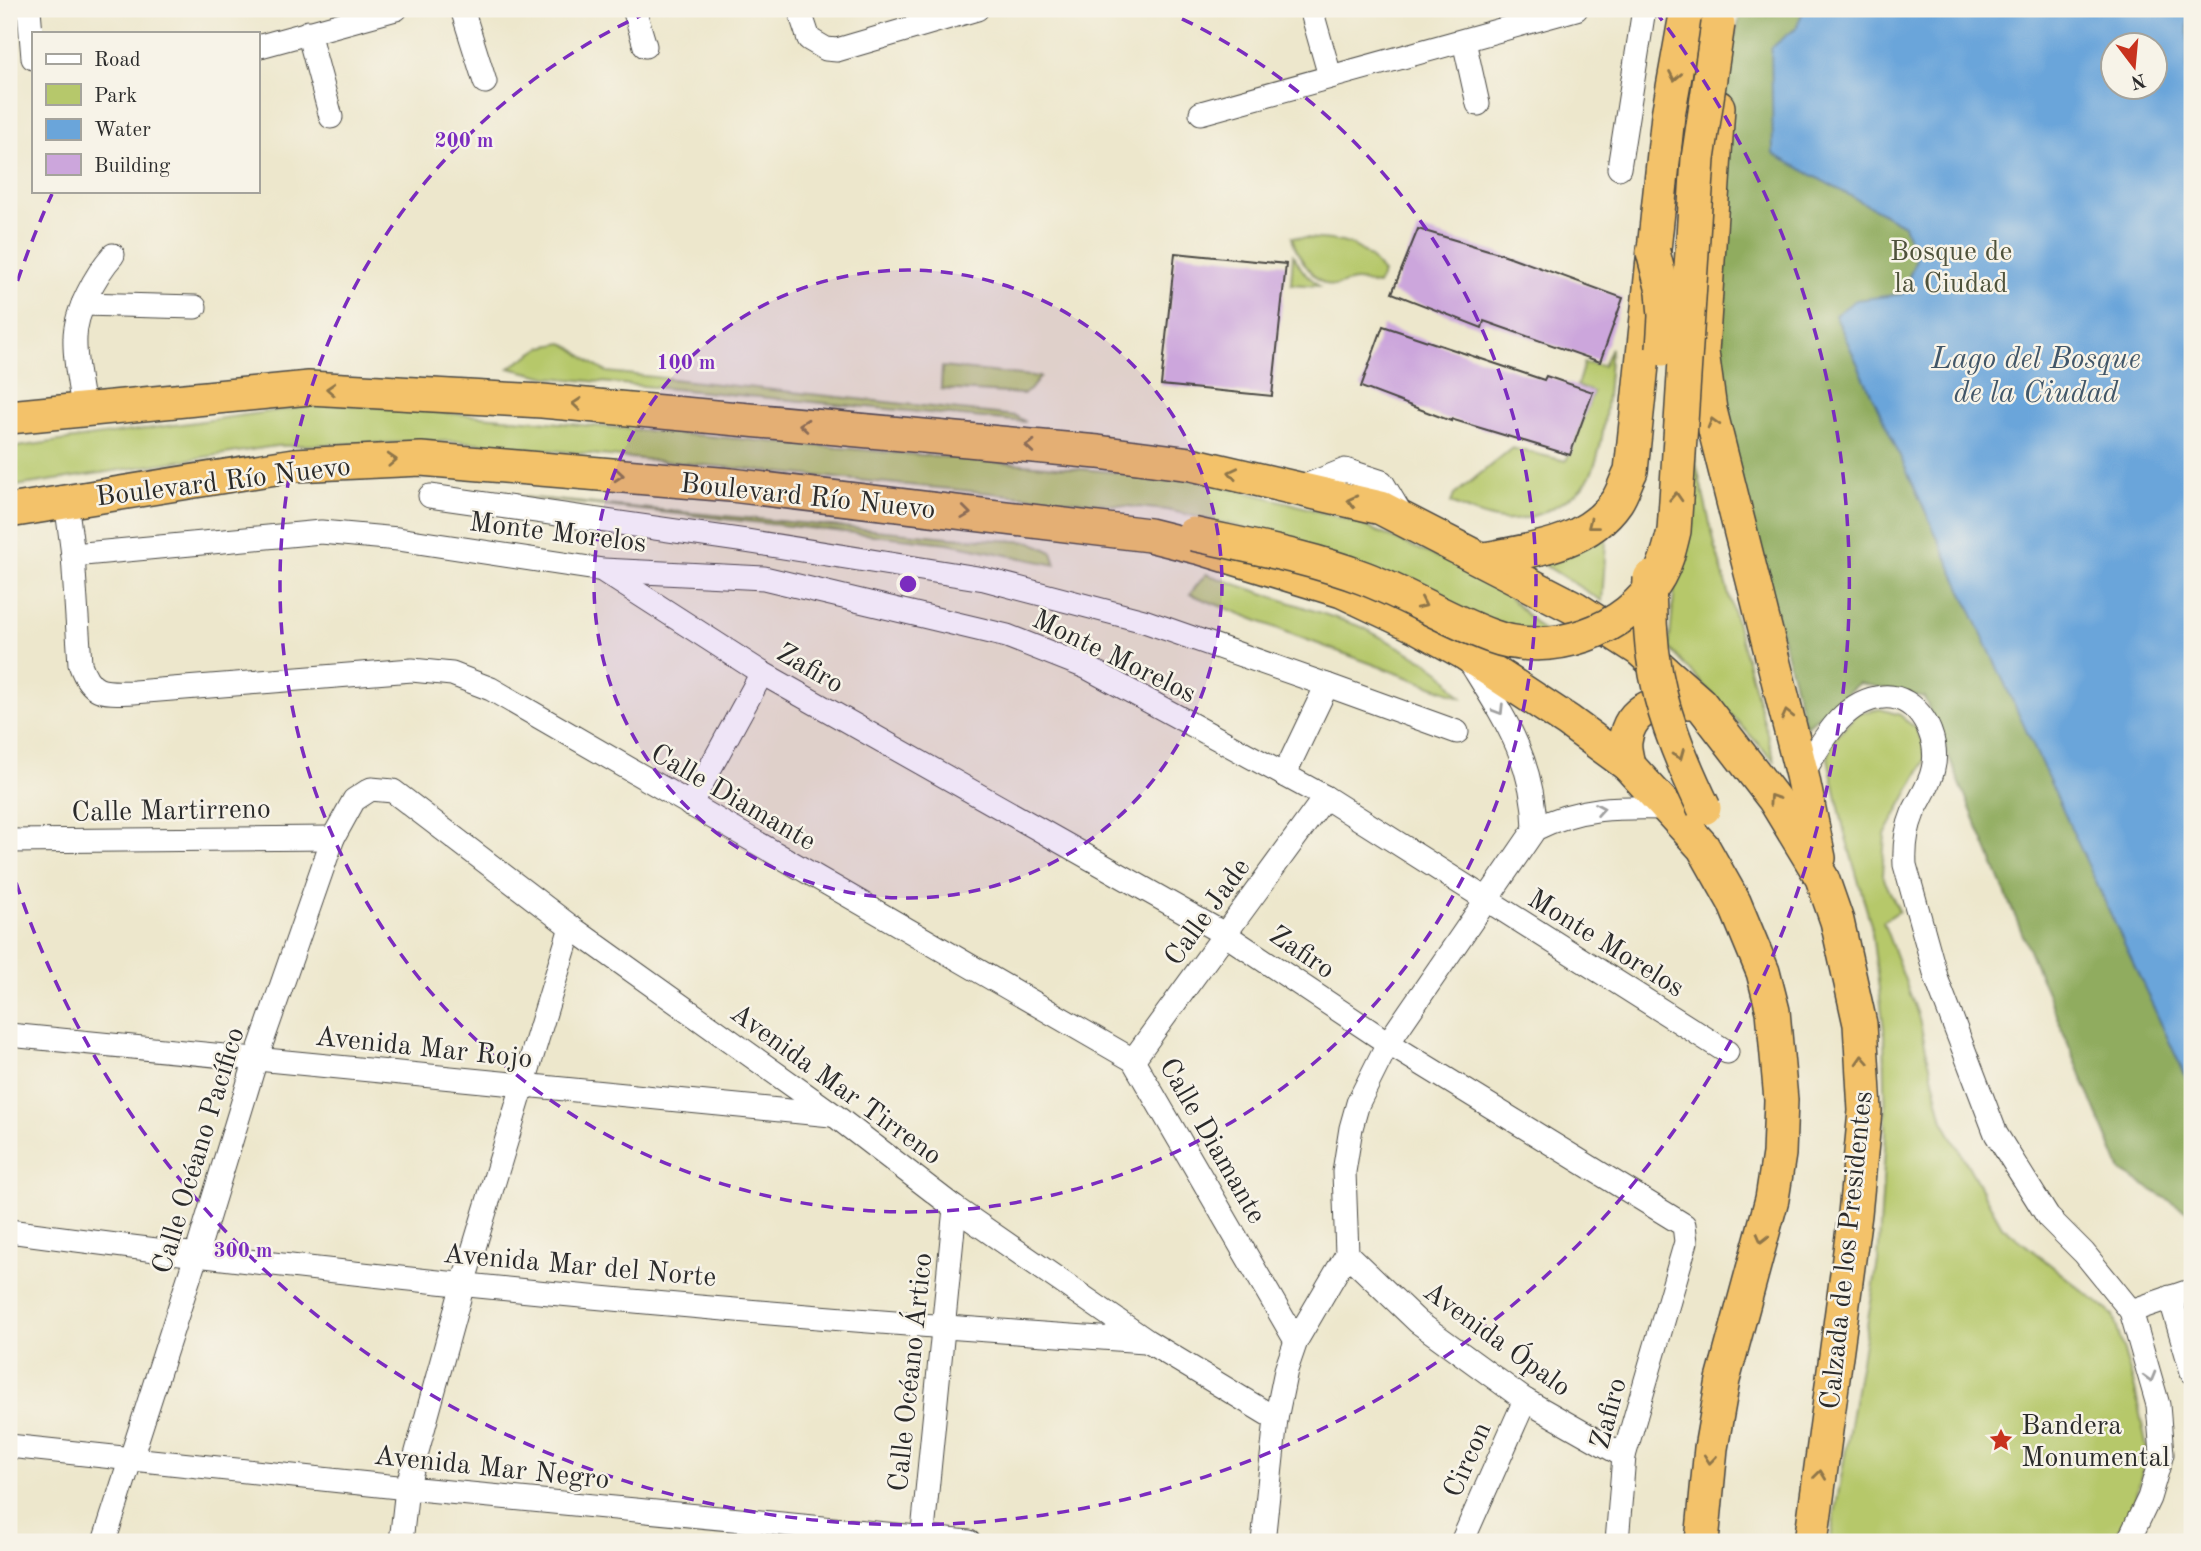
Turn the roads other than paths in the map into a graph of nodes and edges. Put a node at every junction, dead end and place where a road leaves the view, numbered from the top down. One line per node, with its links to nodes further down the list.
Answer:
1 (29, 9): 14 (street)
2 (396, 9): 12 (street)
3 (462, 9): 18 (street)
4 (634, 9): 16 (street)
5 (799, 9): 6 (street)
6 (977, 9)
7 (1311, 9): 17 (street)
8 (1576, 9): 13 (street)
9 (1644, 9): 22 (street)
10 (1687, 9): 23 (highway, one-way to 23)
11 (1720, 17): 32 (highway, one-way to 11, bridge); 43 (highway, one-way to 11)
12 (309, 32): 15 (street); 21 (street)
13 (1464, 40): 17 (street); 19 (street)
14 (32, 46)
15 (259, 46)
16 (645, 46)
17 (1330, 76): 20 (street)
18 (485, 82)
19 (1478, 104)
20 (1201, 113)
21 (331, 117)
22 (1619, 168)
23 (1653, 252): 34 (highway, one-way to 34); 62 (highway, one-way to 62, bridge)
24 (113, 255): 25 (street)
25 (83, 304): 26 (street); 27 (street)
26 (195, 307)
27 (83, 408): 28 (highway); 34 (highway, one-way to 27)
28 (18, 410)
29 (430, 496): 38 (street)
30 (66, 501): 31 (highway, Boulevard Río Nuevo); 32 (highway, Boulevard Río Nuevo, one-way to 32); 33 (street)
31 (9, 510)
32 (1149, 535): 36 (highway, Boulevard Río Nuevo)
33 (73, 555): 35 (street, Monte Morelos); 46 (street, Calle Diamante)
34 (1484, 559): 39 (highway, Calzada de los Presidentes)
35 (603, 570): 37 (street, Zafiro); 42 (street, Monte Morelos)
36 (1463, 652): 41 (highway, Boulevard Río Nuevo); 48 (street, one-way to 48)
37 (762, 674): 46 (street); 54 (street, Zafiro)
38 (1327, 685): 40 (street); 42 (street)
39 (1700, 703): 41 (highway); 51 (highway, Calzada de los Presidentes, one-way to 39)
40 (1457, 732)
41 (1628, 765): 47 (highway)
42 (1284, 775): 45 (street, Monte Morelos)
43 (1802, 775): 51 (highway); 69 (street)
44 (371, 789): 49 (street, Calle Océano Pacífico); 53 (street, Avenida Mar Tirreno)
45 (1325, 797): 52 (street, Monte Morelos); 54 (street, Calle Jade)
46 (690, 805): 59 (street, Calle Diamante)
47 (1669, 808): 48 (street, one-way to 47); 62 (highway)
48 (1535, 829): 52 (street)
49 (333, 838): 50 (street, Calle Martirreno); 58 (street, Calle Océano Pacífico)
50 (9, 841)
51 (1822, 878): 88 (highway, Calzada de los Presidentes, one-way to 51)
52 (1485, 900): 56 (street); 57 (street, Monte Morelos)
53 (571, 927): 60 (street); 61 (street, Avenida Mar Tirreno)
54 (1226, 935): 56 (street, Zafiro); 59 (street, Calle Jade)
55 (9, 1035): 58 (street, Avenida Mar Rojo)
56 (1388, 1043): 65 (street); 77 (street, Zafiro)
57 (1727, 1052)
58 (256, 1059): 60 (street, Avenida Mar Rojo); 66 (street, Calle Océano Pacífico)
59 (1133, 1060): 72 (street, Calle Diamante)
60 (523, 1086): 61 (street, Avenida Mar Rojo); 67 (street)
61 (834, 1115): 63 (street, Avenida Mar Tirreno)
62 (1772, 1199): 87 (highway, one-way to 87)
63 (955, 1208): 70 (street, Calle Océano Ártico); 71 (street, Avenida Mar Tirreno)
64 (9, 1231): 66 (street, Avenida Mar del Norte)
65 (1347, 1254): 72 (street); 74 (street, Avenida Ópalo)
66 (196, 1256): 67 (street, Avenida Mar del Norte); 78 (street, Calle Océano Pacífico)
67 (463, 1284): 70 (street, Avenida Mar del Norte); 79 (street)
68 (2181, 1293): 69 (street); 73 (street)
69 (2131, 1311): 89 (street, one-way to 89)
70 (943, 1327): 71 (street, Avenida Mar del Norte); 80 (street, Calle Océano Ártico)
71 (1147, 1341): 75 (street, Avenida Mar Tirreno)
72 (1296, 1341): 75 (street)
73 (2192, 1372)
74 (1525, 1400): 77 (street, Avenida Ópalo); 85 (street, Circon)
75 (1276, 1419): 84 (street)
76 (9, 1446): 78 (street, Avenida Mar Negro)
77 (1624, 1456): 86 (street, Zafiro)
78 (130, 1458): 79 (street, Avenida Mar Negro); 81 (street, Calle Océano Pacífico)
79 (407, 1488): 80 (street, Avenida Mar Negro); 82 (street)
80 (922, 1540): 83 (street, Avenida Mar Negro)
81 (104, 1542)
82 (401, 1542)
83 (969, 1542)
84 (1263, 1542)
85 (1462, 1542)
86 (1617, 1542)
87 (1702, 1542)
88 (1811, 1542)
89 (2128, 1542)

